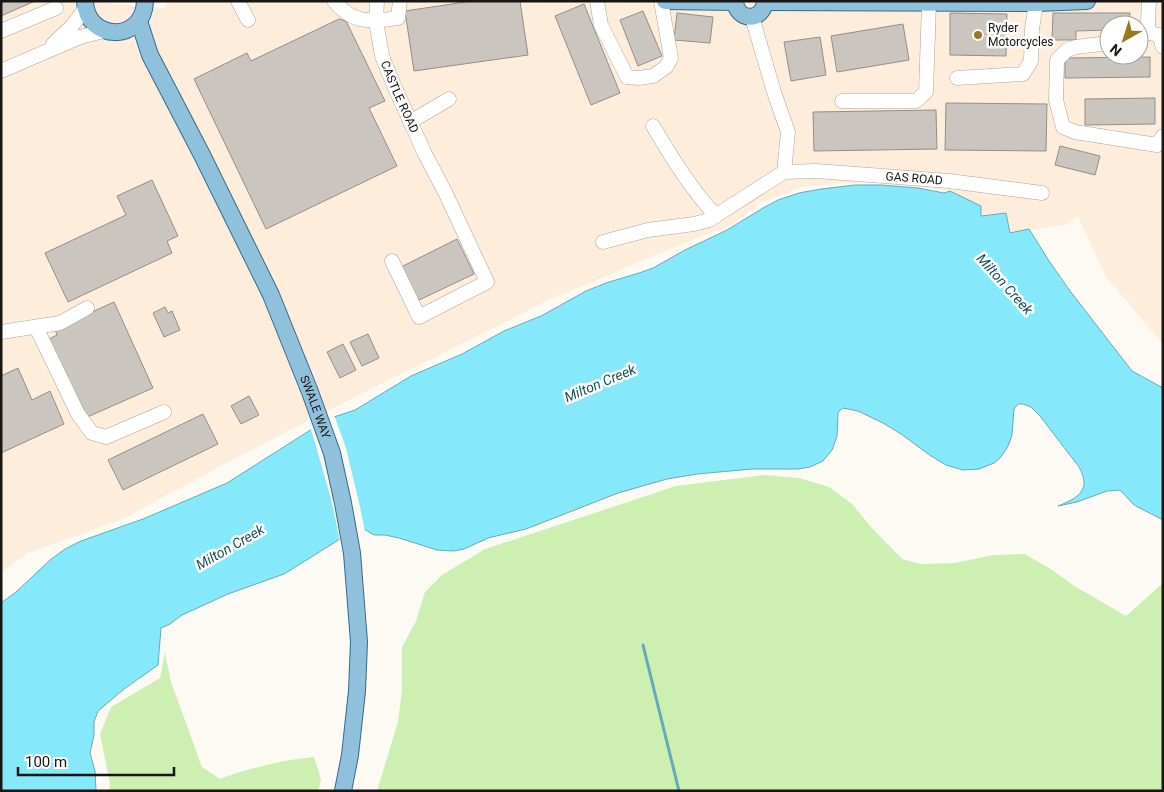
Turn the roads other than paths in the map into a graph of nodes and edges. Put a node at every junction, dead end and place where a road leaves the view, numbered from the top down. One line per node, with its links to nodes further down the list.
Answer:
1 (238, 1): 21 (street)
2 (334, 1): 23 (street)
3 (377, 1): 23 (street, CASTLE ROAD)
4 (400, 1): 23 (street)
5 (597, 1): 6 (street)
6 (661, 1)
7 (665, 1): 11 (main road)
8 (1087, 1): 16 (main road)
9 (1149, 1): 19 (street)
10 (145, 2): 22 (main road)
11 (735, 2): 20 (main road)
12 (765, 2): 13 (main road); 20 (main road)
13 (857, 2): 15 (main road)
14 (976, 2): 15 (main road); 16 (main road)
15 (929, 3): 35 (street)
16 (1036, 3): 33 (street)
17 (85, 5): 25 (main road); 30 (street)
18 (56, 8): 24 (street)
19 (1148, 15)
20 (752, 17): 39 (street)
21 (248, 20)
22 (139, 21): 26 (main road); 31 (main road, SWALE WAY)
23 (376, 21): 36 (street, CASTLE ROAD)
24 (1, 31)
25 (104, 31): 26 (main road); 30 (street)
26 (121, 32): 31 (main road, SWALE WAY)
27 (1149, 35): 29 (street)
28 (1099, 44): 38 (street)
29 (1163, 47)
30 (45, 52): 32 (street)
31 (150, 55): 48 (main road, SWALE WAY)
32 (1, 71)
33 (957, 78)
34 (449, 99): 36 (street)
35 (842, 101)
36 (410, 122): 43 (street, CASTLE ROAD)
37 (653, 126): 41 (street)
38 (1163, 136)
39 (784, 172): 40 (street, GAS ROAD); 41 (street)
40 (1042, 193)
41 (716, 216): 42 (street)
42 (603, 242)
43 (392, 261)
44 (87, 308): 45 (street)
45 (36, 327): 46 (street); 47 (street)
46 (1, 332)
47 (164, 412)
48 (343, 791)

